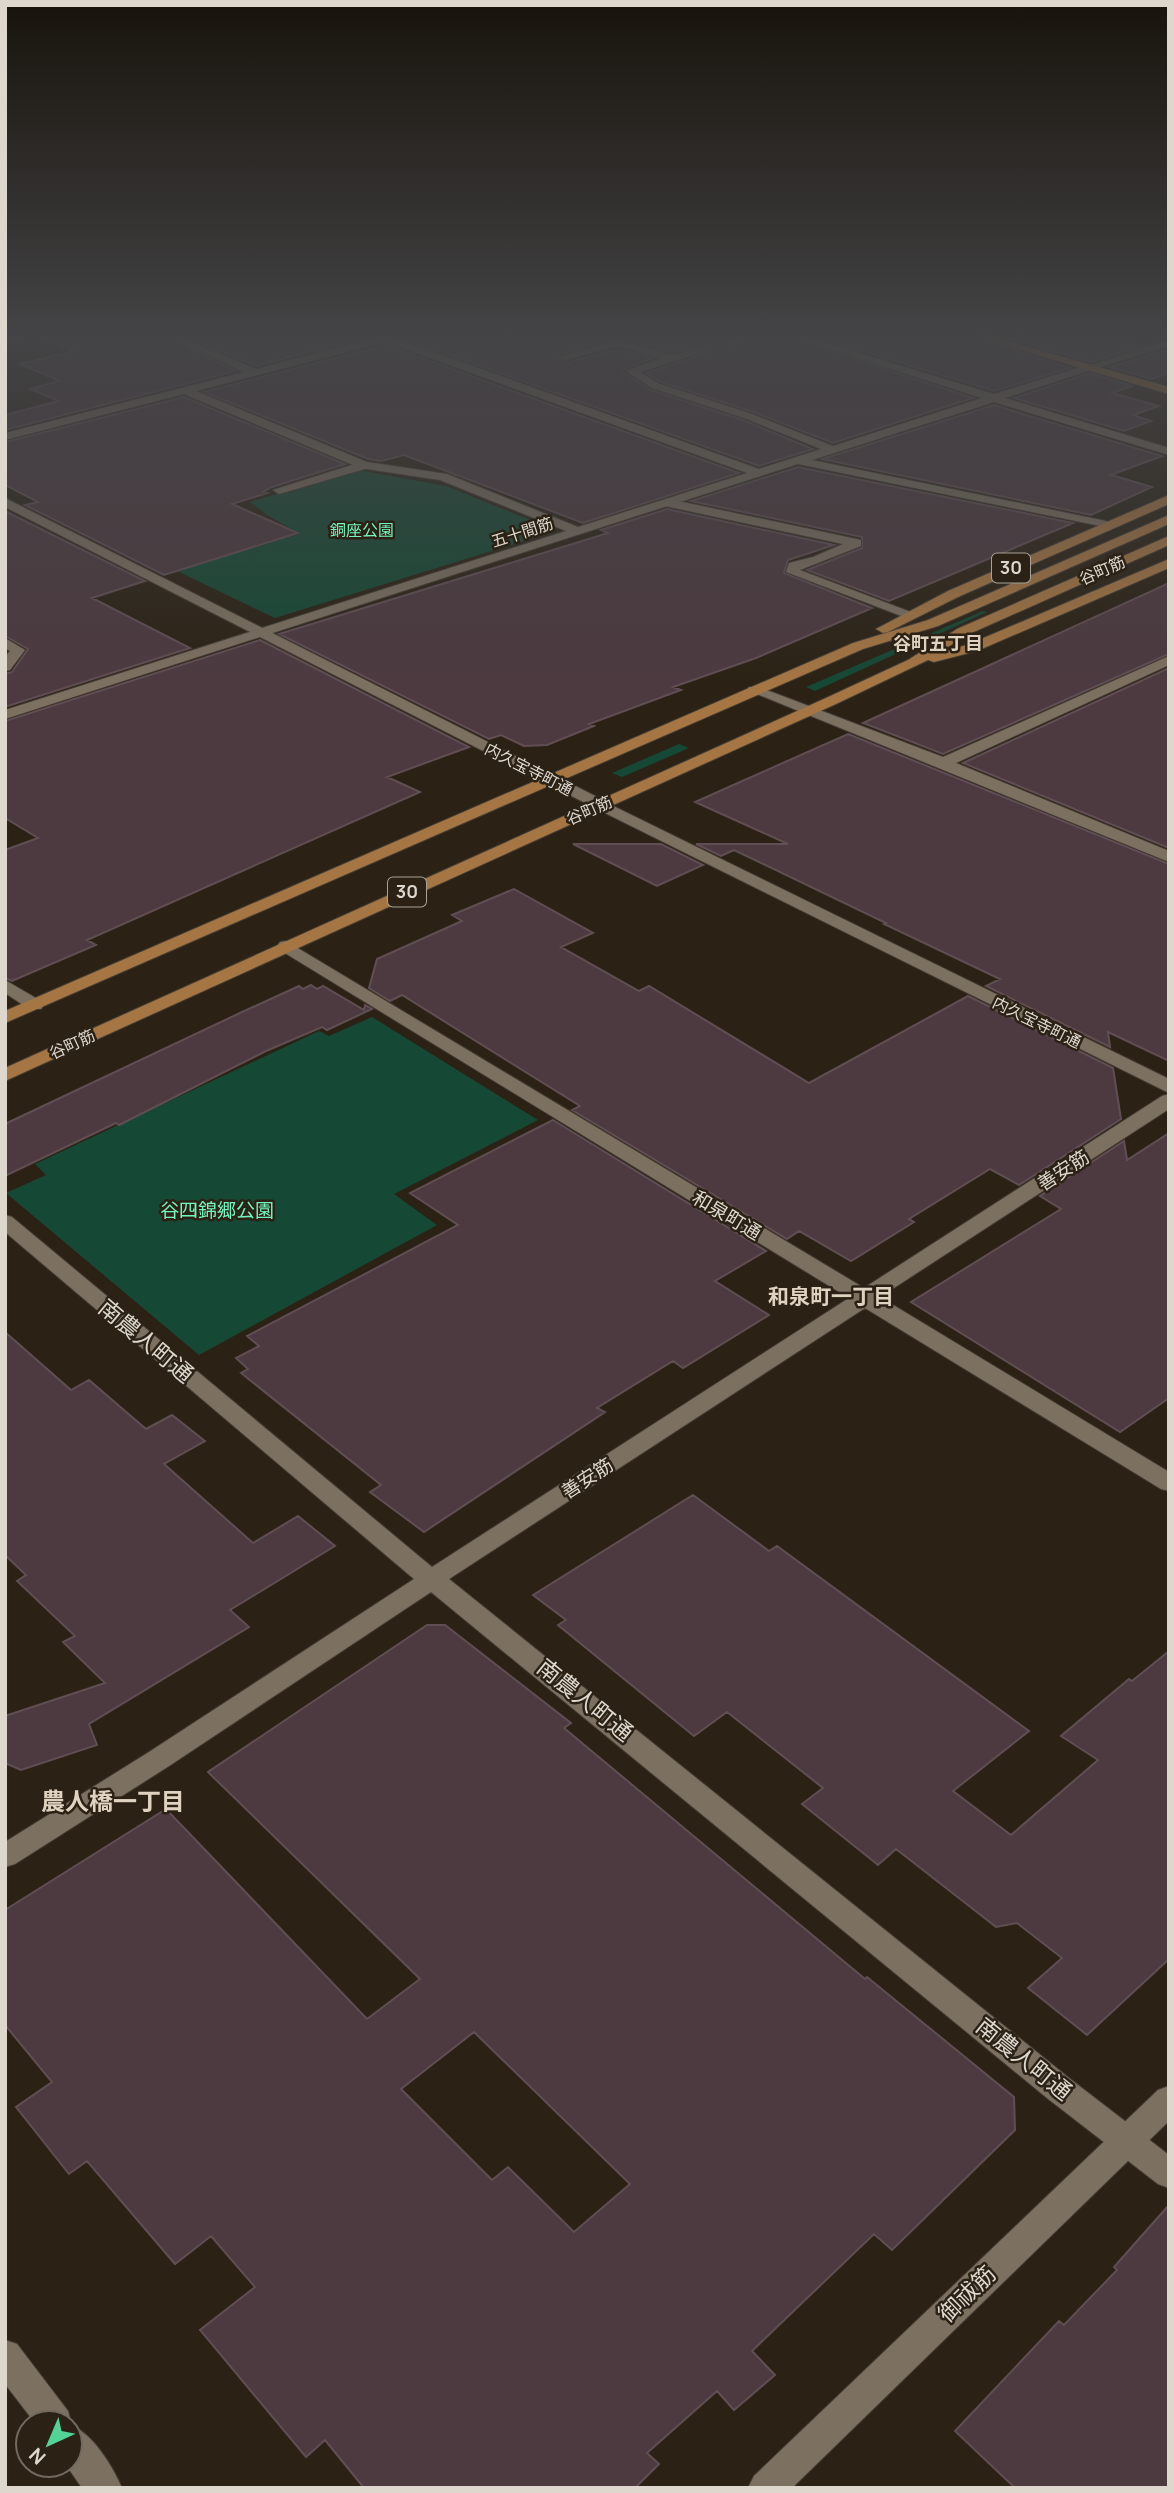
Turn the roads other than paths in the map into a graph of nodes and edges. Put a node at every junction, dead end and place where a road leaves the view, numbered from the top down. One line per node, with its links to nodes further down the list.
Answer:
1 (329, 450): 5 (street)
2 (695, 450): 6 (street)
3 (832, 450): 4 (street, 五十間筋)
4 (797, 461): 6 (street, 五十間筋); 12 (street)
5 (364, 465): 7 (street); 13 (street)
6 (758, 473): 10 (street, 五十間筋)
7 (279, 490)
8 (1169, 499): 12 (main road, 30)
9 (5, 502): 17 (street, 内久宝寺町通)
10 (669, 503): 13 (street, 五十間筋); 16 (street)
11 (1169, 519): 19 (main road, 谷町筋 / 30)
12 (1106, 525): 16 (main road, 30)
13 (579, 532): 17 (street, 五十間筋)
14 (1169, 540): 21 (main road, 谷町筋 / 30)
15 (1169, 563): 21 (main road, 30)
16 (909, 614): 19 (main road, 30)
17 (258, 633): 25 (street, 五十間筋); 27 (street, 内久宝寺町通)
18 (5, 642): 22 (street)
19 (858, 646): 23 (main road, 谷町筋 / 30)
20 (1169, 660): 26 (street)
21 (914, 663): 24 (main road, 谷町筋 / 30)
22 (5, 667)
23 (754, 690): 24 (street); 27 (main road, 谷町筋 / 30)
24 (809, 711): 26 (street); 28 (main road, 谷町筋 / 30)
25 (5, 715)
26 (943, 763): 29 (street)
27 (550, 780): 28 (street, 内久宝寺町通); 32 (main road, 谷町筋 / 30)
28 (601, 805): 30 (main road, 谷町筋 / 30); 35 (street, 内久宝寺町通)
29 (1169, 857)
30 (286, 946): 34 (main road, 谷町筋 / 30); 38 (street, 和泉町通)
31 (5, 985): 32 (street)
32 (35, 1005): 33 (main road, 谷町筋 / 30)
33 (5, 1018)
34 (5, 1075)
35 (1169, 1087)
36 (1169, 1100): 38 (street, 善安筋)
37 (5, 1221): 40 (street, 南農人町通)
38 (866, 1299): 39 (street, 和泉町通); 40 (street, 善安筋)
39 (1169, 1483)
40 (432, 1578): 41 (street, 善安筋); 43 (street, 南農人町通)
41 (5, 1856)
42 (1169, 2100): 43 (street, 御祓筋)
43 (1126, 2142): 44 (street, 南農人町通); 49 (street, 御祓筋)
44 (1169, 2174)
45 (5, 2356): 46 (street)
46 (45, 2409)
47 (84, 2461): 48 (street)
48 (104, 2488)
49 (766, 2488)

